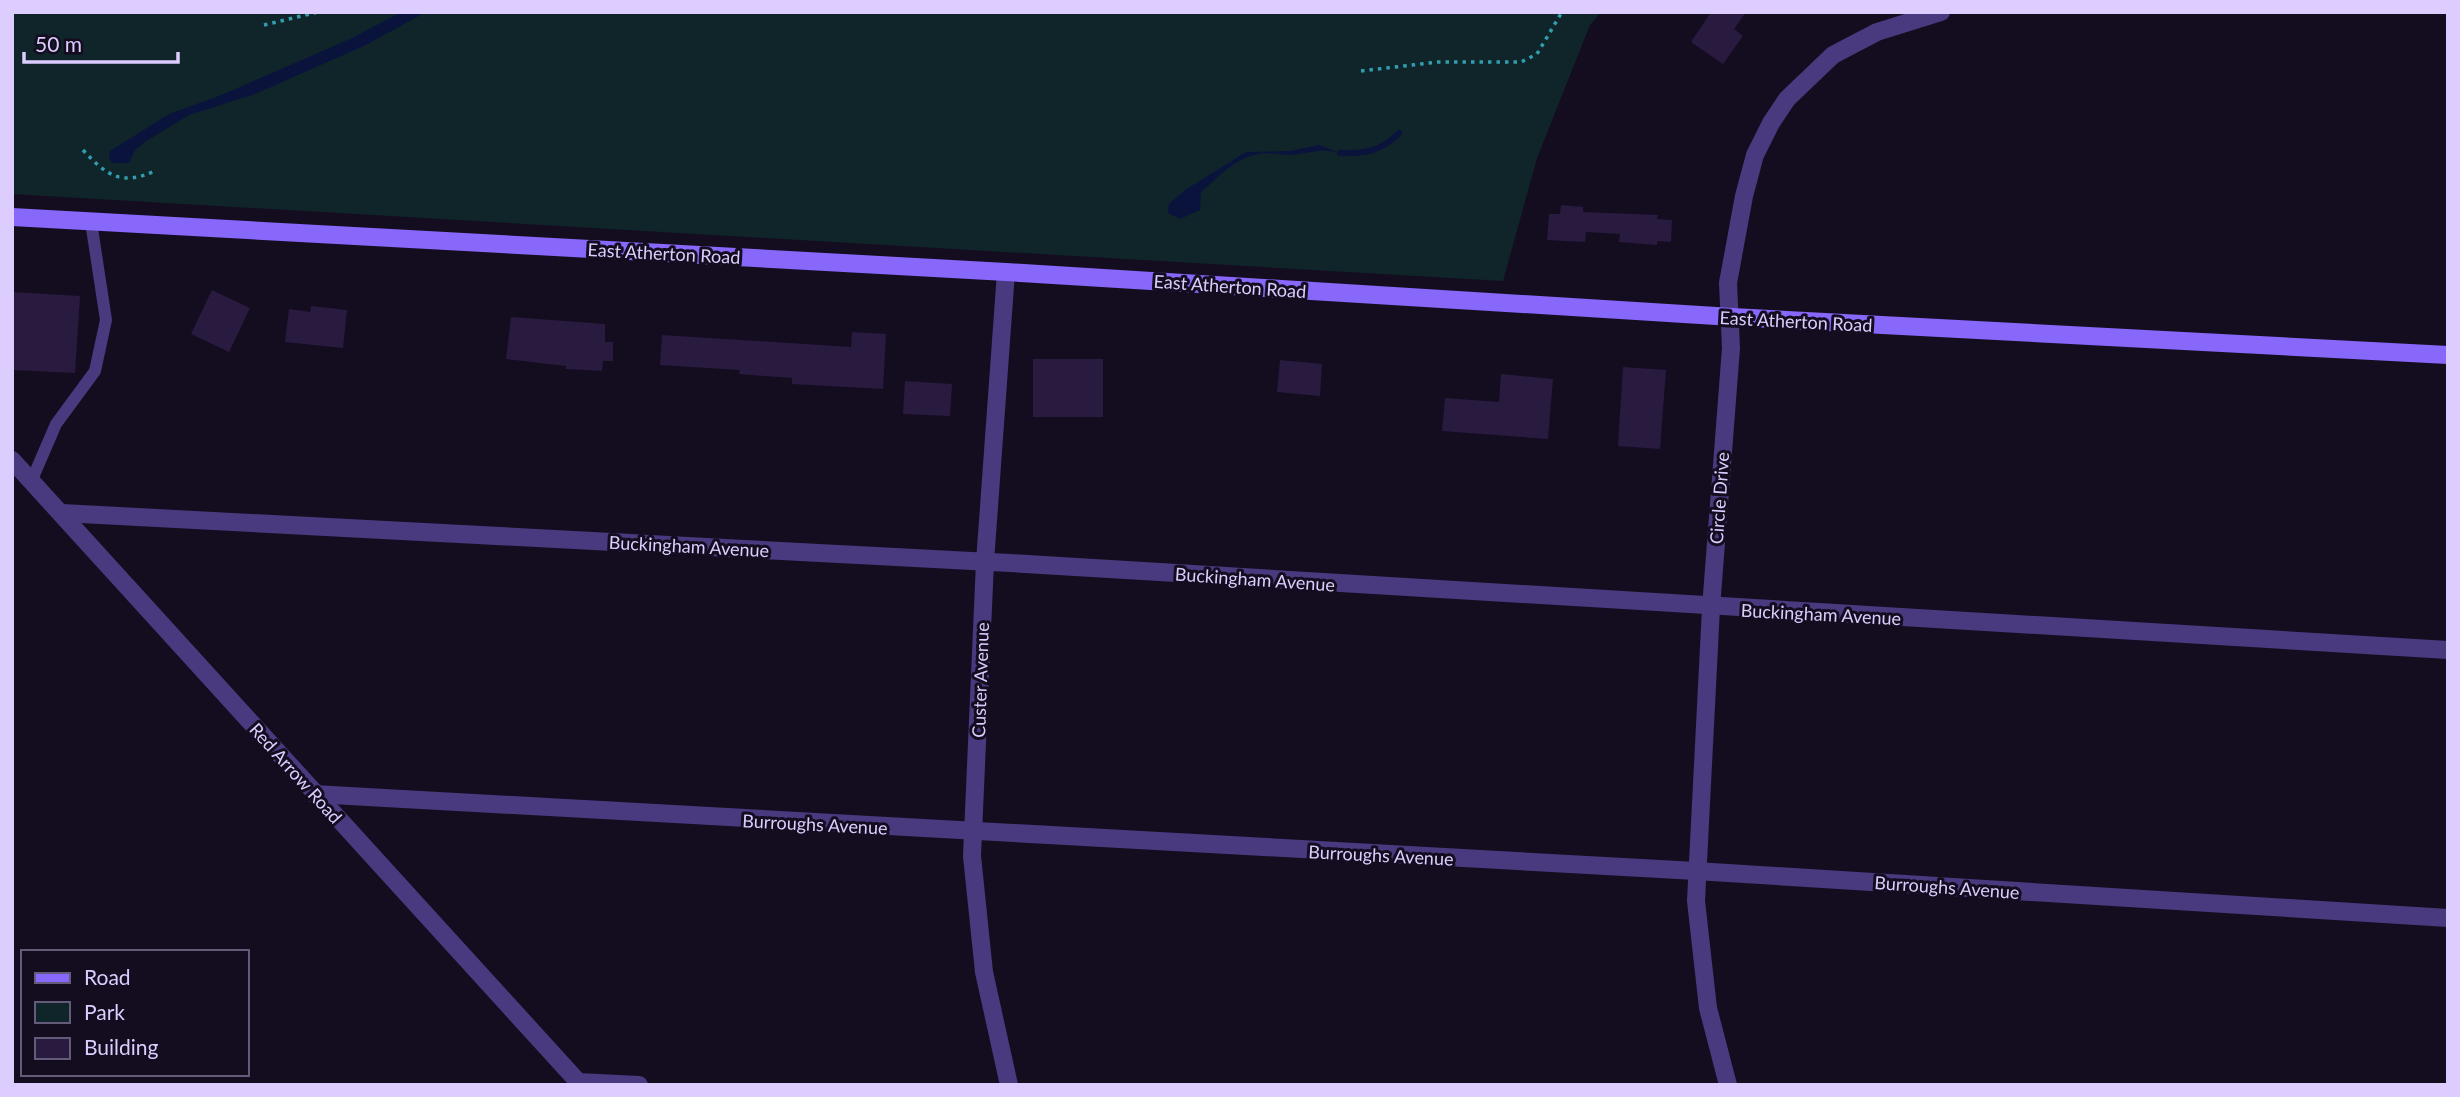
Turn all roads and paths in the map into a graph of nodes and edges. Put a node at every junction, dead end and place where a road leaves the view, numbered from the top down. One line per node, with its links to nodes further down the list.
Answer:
1 (318, 12): 4 (path)
2 (1562, 12): 5 (path)
3 (1941, 12): 11 (street, Circle Drive)
4 (264, 26)
5 (1361, 71)
6 (83, 150): 7 (path)
7 (155, 171)
8 (12, 217): 9 (street, East Atherton Road)
9 (91, 222): 10 (street, East Atherton Road); 14 (lane)
10 (1006, 272): 11 (street, East Atherton Road); 16 (street, Custer Avenue)
11 (1732, 317): 12 (street, East Atherton Road); 17 (street, Circle Drive)
12 (2448, 355)
13 (12, 460): 14 (street, Red Arrow Road)
14 (32, 482): 15 (street, Red Arrow Road)
15 (62, 513): 16 (street, Buckingham Avenue); 19 (street, Red Arrow Road)
16 (985, 562): 17 (street, Buckingham Avenue); 20 (street, Custer Avenue)
17 (1711, 608): 18 (street, Buckingham Avenue); 21 (street, Circle Drive)
18 (2448, 650)
19 (314, 794): 20 (street, Burroughs Avenue); 23 (street, Red Arrow Road)
20 (973, 833): 21 (street, Burroughs Avenue); 25 (street, Custer Avenue)
21 (1696, 872): 22 (street, Burroughs Avenue); 26 (street, Circle Drive)
22 (2448, 918)
23 (580, 1083): 24 (street)
24 (639, 1085)
25 (1009, 1085)
26 (1728, 1085)

